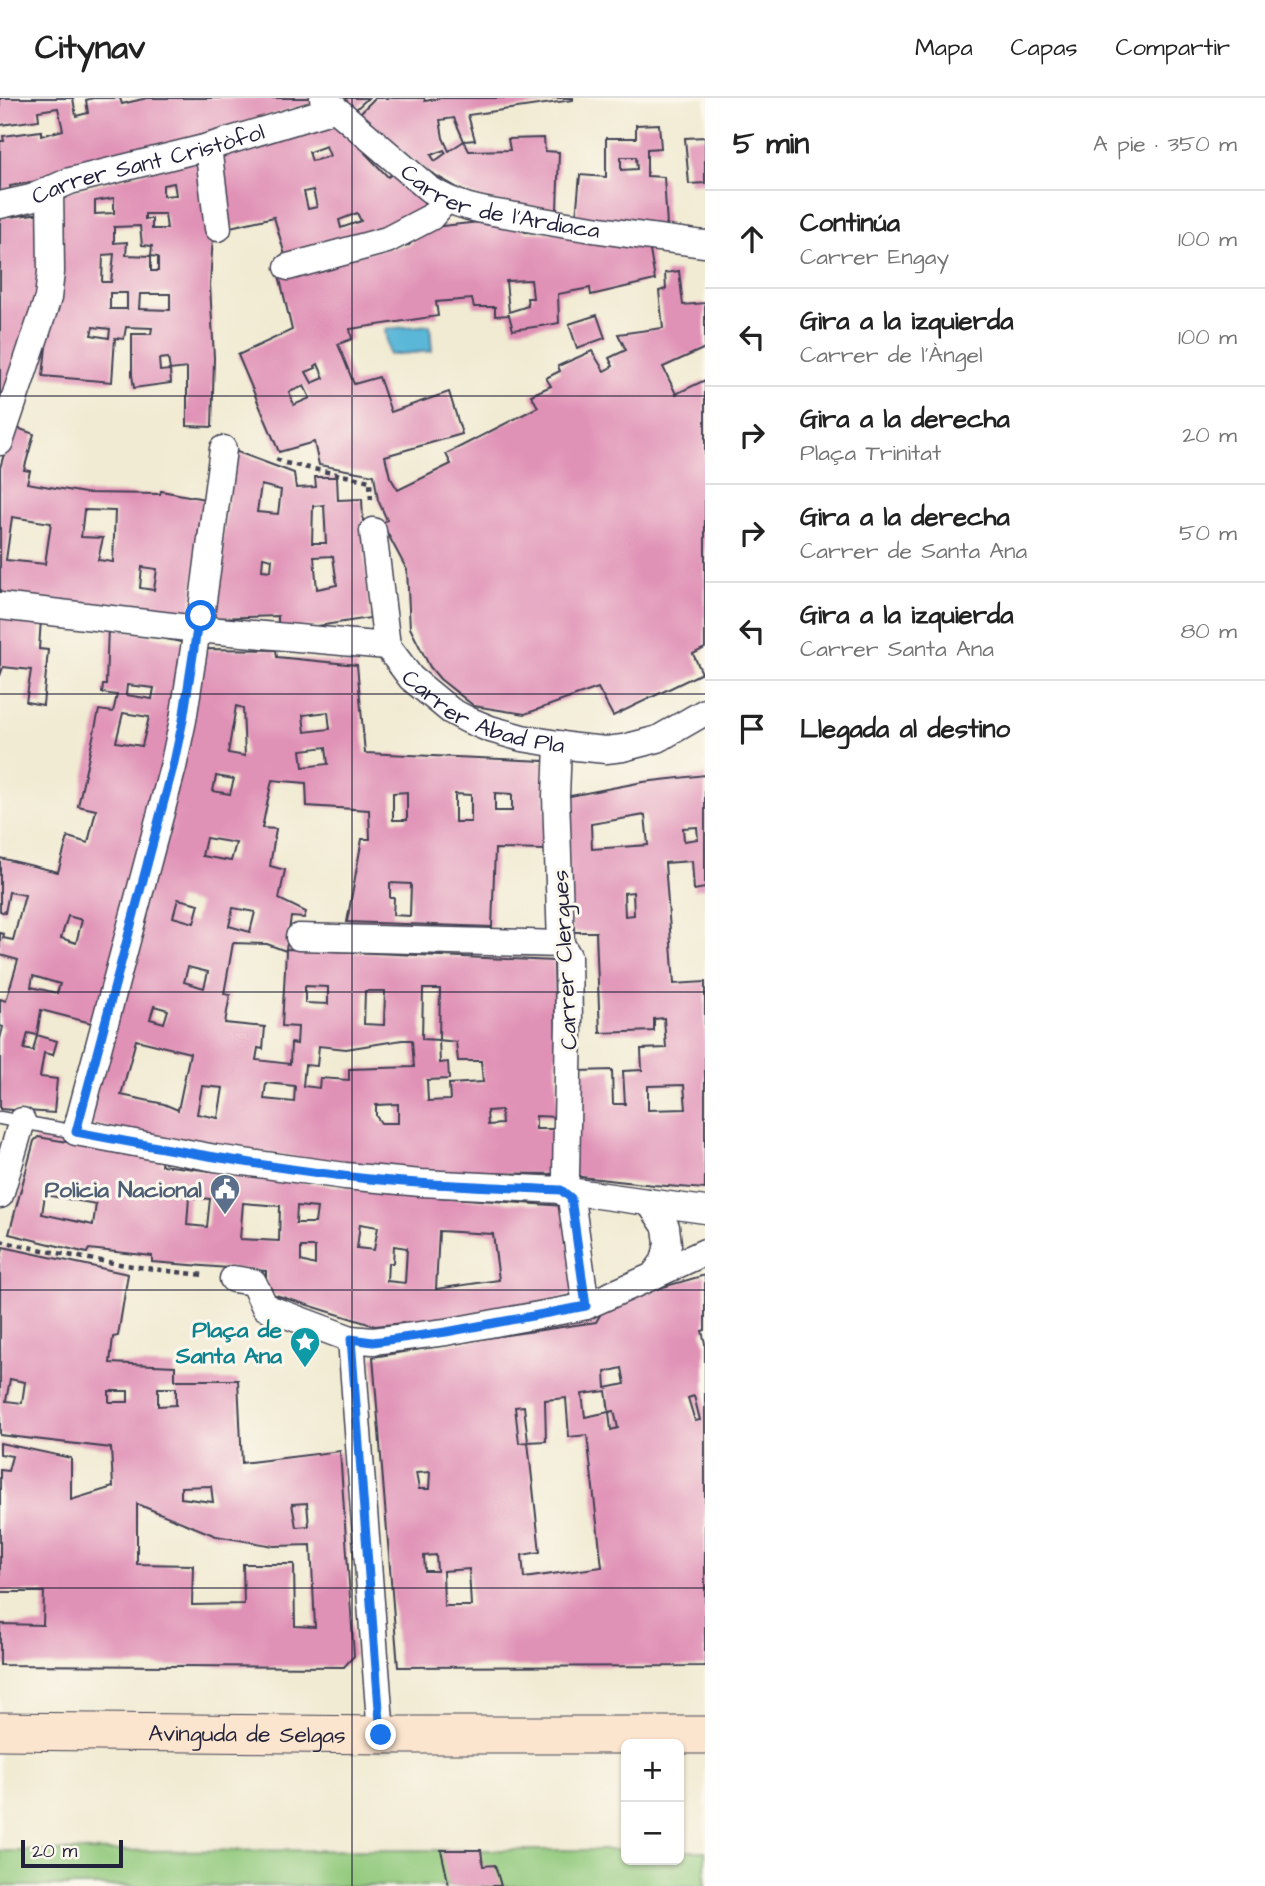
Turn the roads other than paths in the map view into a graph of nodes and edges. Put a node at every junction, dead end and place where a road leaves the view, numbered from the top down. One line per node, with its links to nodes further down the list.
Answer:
1 (329, 103): 2 (street, Carrer Sant Cristòfol); 4 (street, Carrer de l'Ardiaca)
2 (208, 147): 3 (street, Carrer Sant Cristòfol); 6 (street)
3 (50, 189): 5 (street, Carrer Sant Cristòfol); 9 (street)
4 (446, 200): 7 (street, Carrer de l'Ardiaca); 8 (street)
5 (0, 205)
6 (218, 228)
7 (705, 244)
8 (288, 267)
9 (0, 442)
10 (223, 449): 13 (street)
11 (373, 531): 14 (street, Carrer Abad Pla)
12 (0, 606): 13 (street)
13 (197, 629): 14 (street); 20 (street)
14 (387, 646): 16 (street, Carrer Abad Pla)
15 (705, 712): 16 (street, Carrer Abad Pla)
16 (558, 744): 18 (street, Carrer Clergues)
17 (299, 937): 18 (street)
18 (561, 944): 21 (street, Carrer Clergues)
19 (11, 1120): 20 (lane); 22 (street)
20 (76, 1132): 21 (street)
21 (564, 1183): 23 (street); 28 (street)
22 (0, 1195)
23 (649, 1202): 24 (street); 26 (street)
24 (705, 1210)
25 (705, 1252): 26 (street)
26 (653, 1276): 28 (street)
27 (233, 1279): 29 (street)
28 (586, 1306): 29 (street)
29 (362, 1340): 31 (street)
30 (0, 1731): 31 (street, Avinguda de Selgas)
31 (381, 1735): 32 (street, Avinguda de Selgas)
32 (705, 1735)

